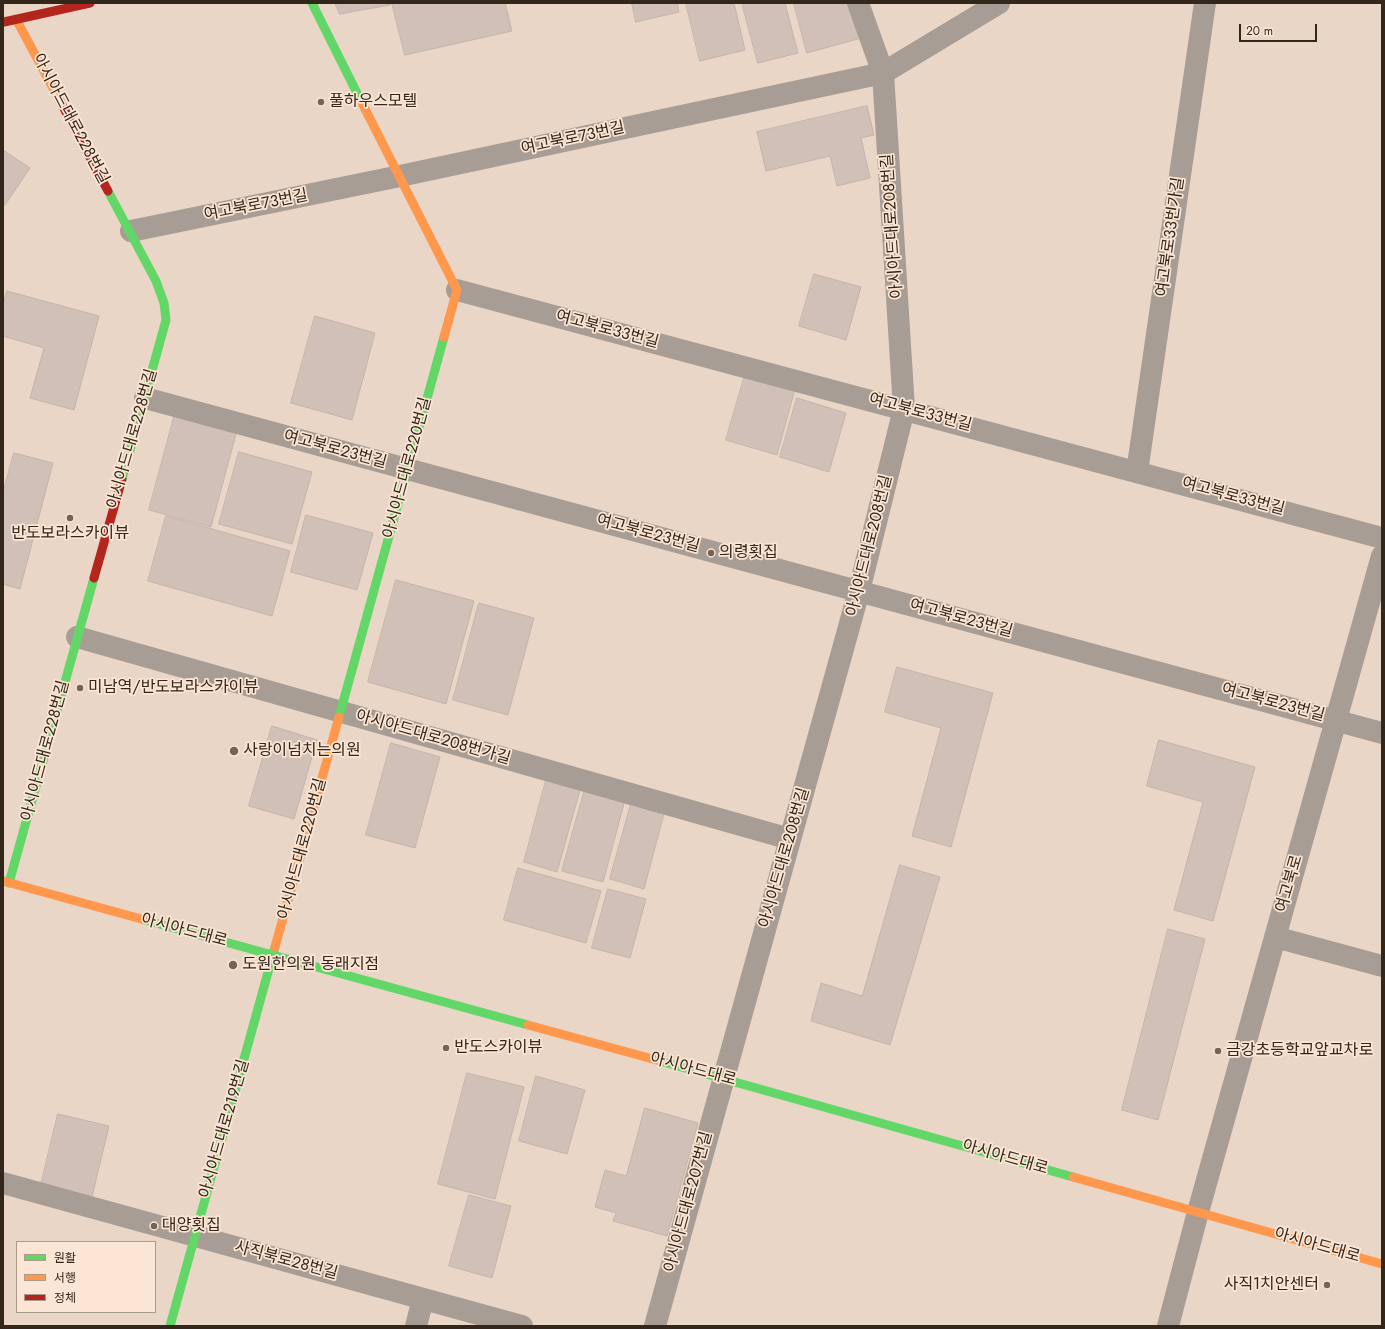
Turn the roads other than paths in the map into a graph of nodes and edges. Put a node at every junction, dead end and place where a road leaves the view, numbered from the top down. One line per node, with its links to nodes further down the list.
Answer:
1 (90, 3): 6 (street)
2 (312, 3): 9 (street)
3 (858, 3): 8 (street, 아시아드대로208번길)
4 (999, 3): 8 (street, 여고북로73번길)
5 (1205, 3): 15 (street, 여고북로33번가길)
6 (16, 19): 7 (street); 10 (street, 아시아드대로228번길)
7 (3, 22)
8 (883, 72): 9 (street, 여고북로73번길); 13 (street, 아시아드대로208번길)
9 (400, 176): 10 (street, 여고북로73번길); 11 (street)
10 (131, 231): 12 (street, 아시아드대로228번길)
11 (457, 290): 13 (street, 여고북로33번길); 14 (street, 아시아드대로220번길)
12 (145, 398): 14 (street, 여고북로23번길); 19 (street, 아시아드대로228번길)
13 (904, 409): 15 (street, 여고북로33번길); 18 (street, 아시아드대로208번길)
14 (408, 469): 18 (street, 여고북로23번길); 20 (street, 아시아드대로220번길)
15 (1137, 472): 16 (street, 여고북로33번길)
16 (1382, 538)
17 (1382, 556): 21 (street, 여고북로)
18 (859, 591): 21 (street, 여고북로23번길); 23 (street, 아시아드대로208번길)
19 (77, 637): 20 (street, 아시아드대로208번가길); 24 (street, 아시아드대로228번길)
20 (341, 712): 23 (street, 아시아드대로208번가길); 26 (street, 아시아드대로220번길)
21 (1336, 720): 22 (street, 여고북로23번길); 25 (street, 여고북로)
22 (1382, 733)
23 (790, 840): 28 (street, 아시아드대로208번길)
24 (6, 882): 26 (street, 아시아드대로)
25 (1275, 937): 27 (street); 30 (street, 여고북로)
26 (274, 955): 28 (street, 아시아드대로); 31 (street, 아시아드대로219번길)
27 (1382, 966)
28 (724, 1078): 30 (street, 아시아드대로); 37 (street, 아시아드대로207번길)
29 (3, 1183): 31 (street, 사직북로28번길)
30 (1198, 1212): 32 (street, 아시아드대로); 38 (street, 여고북로)
31 (195, 1236): 33 (street, 사직북로28번길); 34 (street, 아시아드대로219번길)
32 (1382, 1264)
33 (423, 1299): 35 (street); 36 (street, 사직북로28번길)
34 (170, 1326)
35 (416, 1326)
36 (522, 1326)
37 (655, 1326)
38 (1168, 1326)

